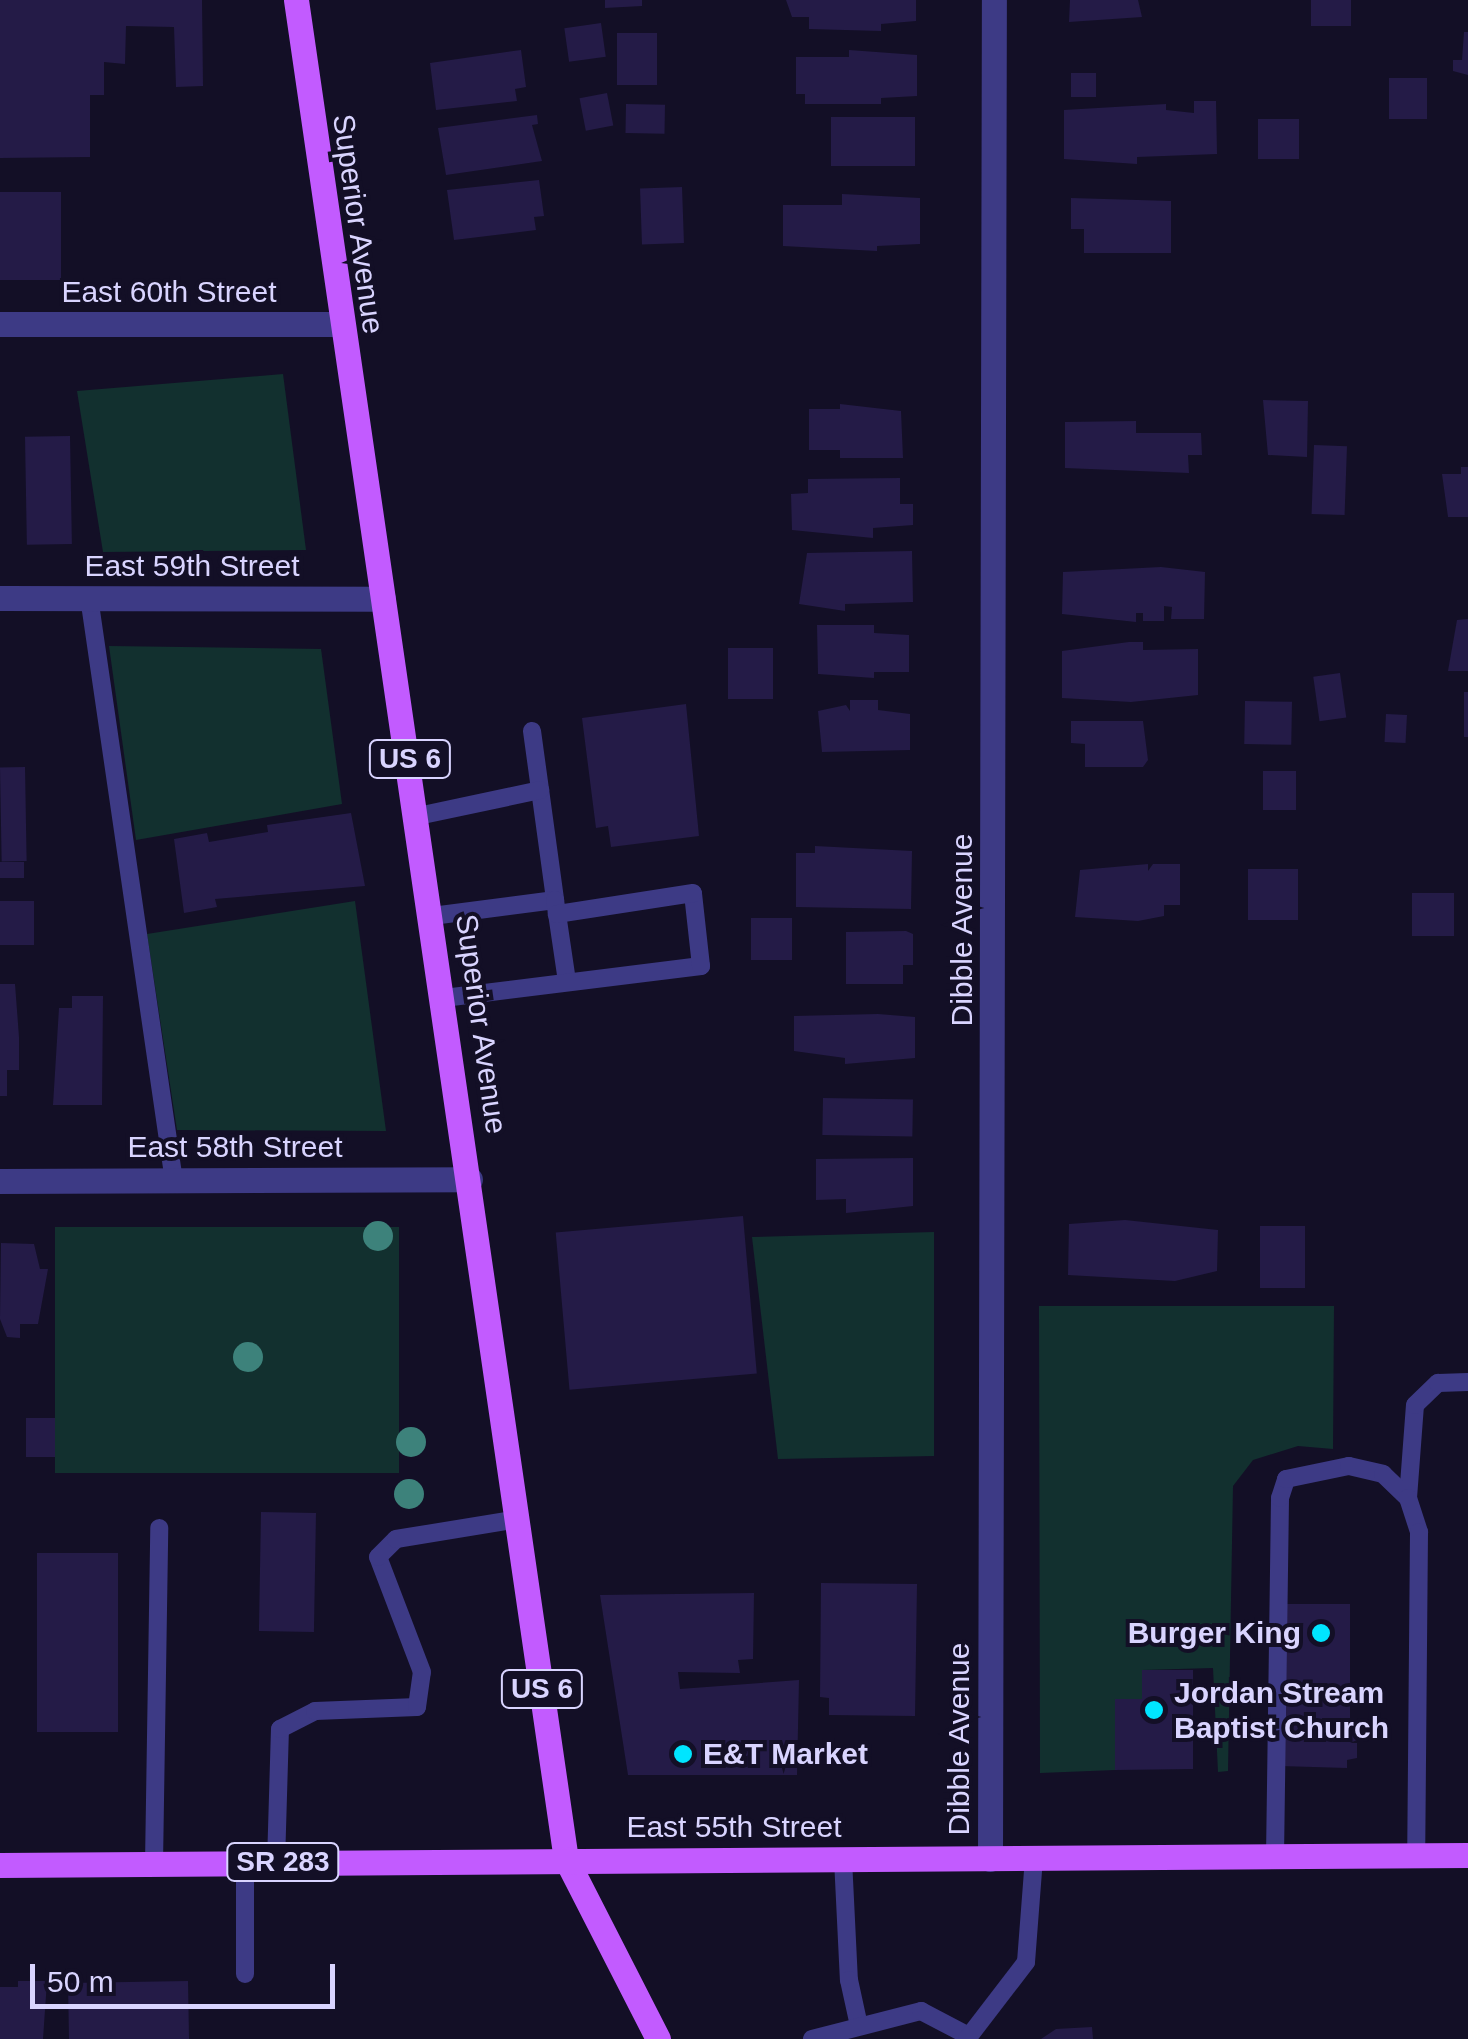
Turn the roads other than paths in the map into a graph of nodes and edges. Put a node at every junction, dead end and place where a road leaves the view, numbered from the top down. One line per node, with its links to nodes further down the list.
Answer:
1 (296, 0): 4 (main road, Superior Avenue / US 6)
2 (994, 0): 26 (street, Dibble Avenue)
3 (0, 324): 4 (street, East 60th Street)
4 (338, 324): 7 (main road, Superior Avenue / US 6)
5 (89, 597): 6 (street, East 59th Street); 7 (street, East 59th Street); 17 (lane)
6 (0, 598)
7 (383, 599): 10 (main road, Superior Avenue / US 6)
8 (532, 731): 9 (lane)
9 (540, 790): 10 (lane); 11 (lane)
10 (418, 816): 12 (main road, Superior Avenue / US 6)
11 (556, 907): 12 (lane); 13 (lane); 13 (lane)
12 (432, 916): 14 (main road, Superior Avenue / US 6)
13 (567, 980): 14 (lane)
14 (444, 998): 15 (main road, Superior Avenue / US 6)
15 (470, 1178): 17 (street, East 58th Street); 20 (main road, Superior Avenue / US 6)
16 (0, 1180): 17 (street, East 58th Street)
17 (174, 1180)
18 (1468, 1382): 19 (lane)
19 (1408, 1498): 23 (lane); 24 (lane)
20 (518, 1519): 27 (main road, Superior Avenue / US 6); 29 (lane)
21 (160, 1528): 31 (lane)
22 (1468, 1855): 23 (main road, East 55th Street)
23 (1416, 1856): 24 (main road, East 55th Street)
24 (1276, 1857): 25 (main road, East 55th Street)
25 (1034, 1858): 26 (main road, East 55th Street); 35 (lane)
26 (990, 1859): 28 (main road, East 55th Street)
27 (566, 1860): 28 (main road, East 55th Street); 29 (main road, East 55th Street / SR 283); 36 (main road, Superior Avenue / US 6)
28 (843, 1860): 34 (lane)
29 (276, 1862): 30 (main road, East 55th Street / SR 283)
30 (244, 1863): 31 (main road, East 55th Street / SR 283); 33 (lane)
31 (154, 1864): 32 (main road, East 55th Street / SR 283)
32 (0, 1866)
33 (244, 1974)
34 (859, 2026): 35 (lane); 37 (lane)
35 (966, 2037)
36 (658, 2039)
37 (812, 2039)

